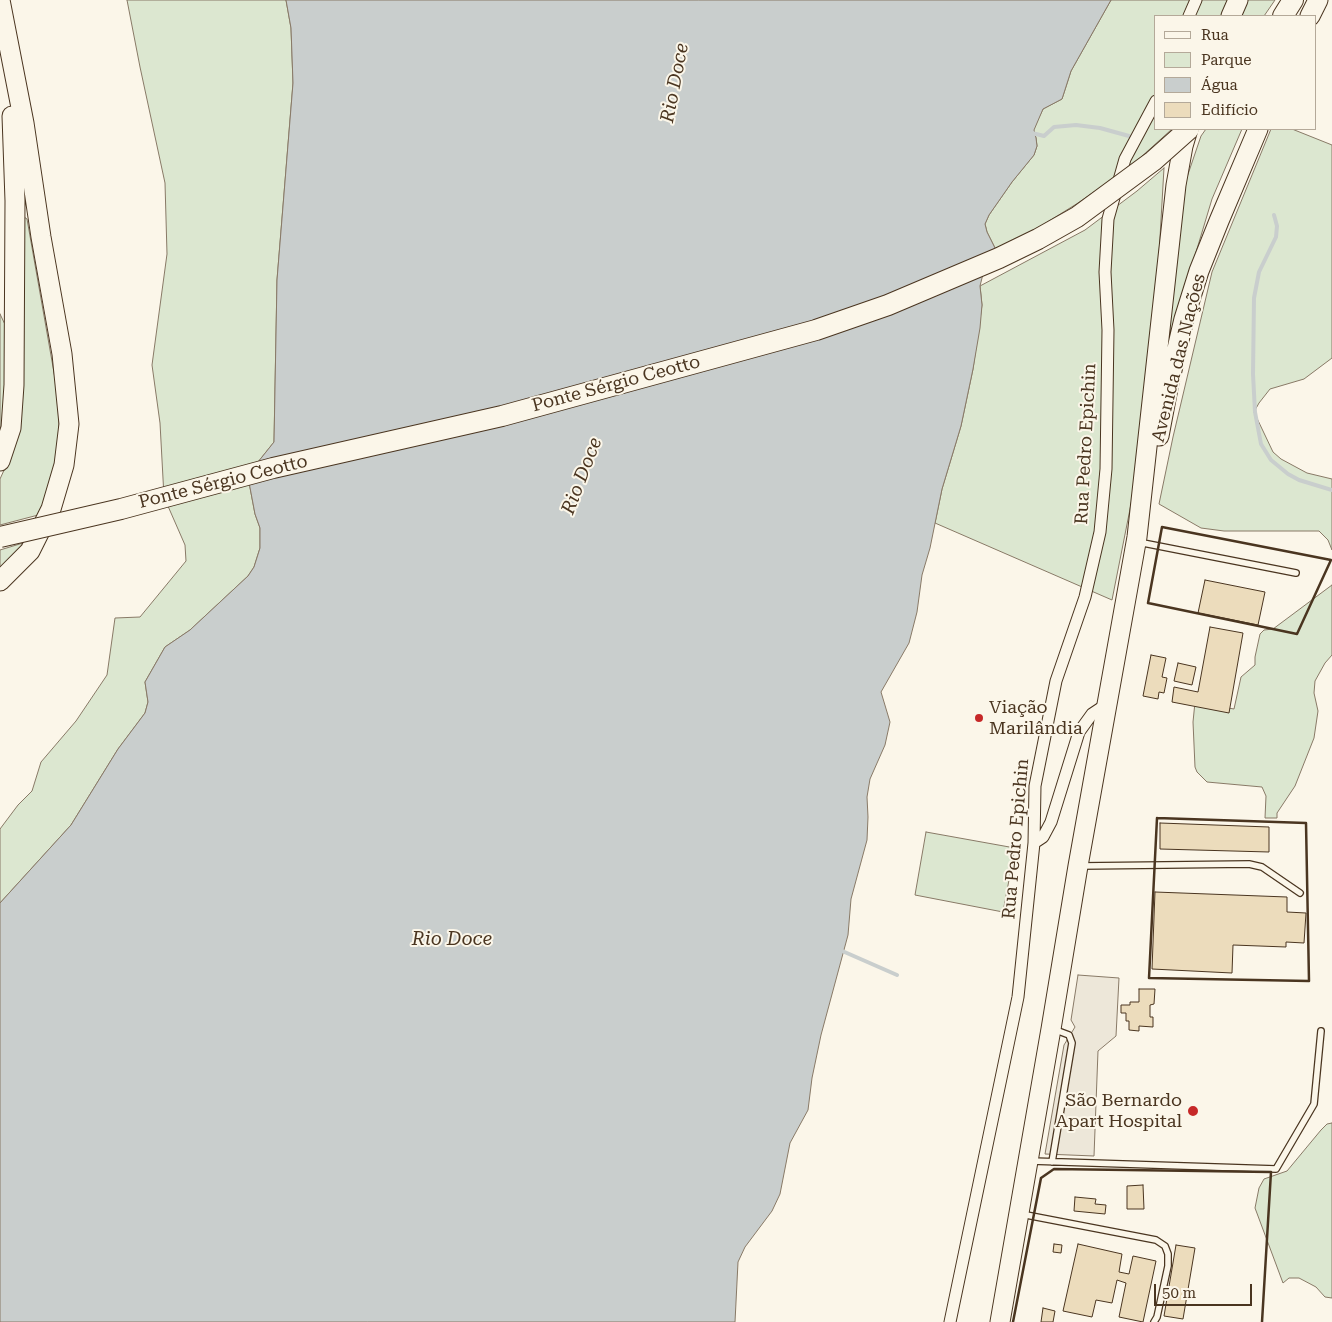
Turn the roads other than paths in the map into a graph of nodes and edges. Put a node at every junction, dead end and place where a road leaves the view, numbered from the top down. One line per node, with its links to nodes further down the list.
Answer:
1 (1196, 0): 6 (street)
2 (1238, 0): 7 (main road)
3 (1293, 0): 8 (highway)
4 (1318, 0): 9 (main road)
5 (1, 3): 14 (main road); 15 (main road)
6 (1189, 15)
7 (1231, 15)
8 (1284, 15)
9 (1310, 15)
10 (1154, 105): 24 (street, Rua Pedro Epichin)
11 (1188, 130): 19 (highway, Ponte Sérgio Ceotto, bridge)
12 (1189, 130): 20 (main road)
13 (1258, 130): 20 (main road, Avenida das Nações)
14 (8, 201): 15 (main road); 17 (main road)
15 (41, 237): 22 (main road)
16 (0, 304): 17 (main road)
17 (14, 352): 18 (main road)
18 (0, 461)
19 (0, 537)
20 (1137, 539): 21 (lane); 23 (main road)
21 (1296, 573)
22 (0, 581)
23 (1107, 704): 24 (street); 25 (main road)
24 (1034, 843): 32 (street, Rua Pedro Epichin)
25 (1078, 866): 26 (lane); 27 (main road)
26 (1300, 893)
27 (1052, 1029): 29 (main road); 30 (lane)
28 (1321, 1031): 30 (lane)
29 (1029, 1161): 30 (lane); 31 (main road)
30 (1052, 1162)
31 (1019, 1213): 33 (main road); 34 (lane)
32 (950, 1322)
33 (1000, 1322)
34 (1154, 1322)

